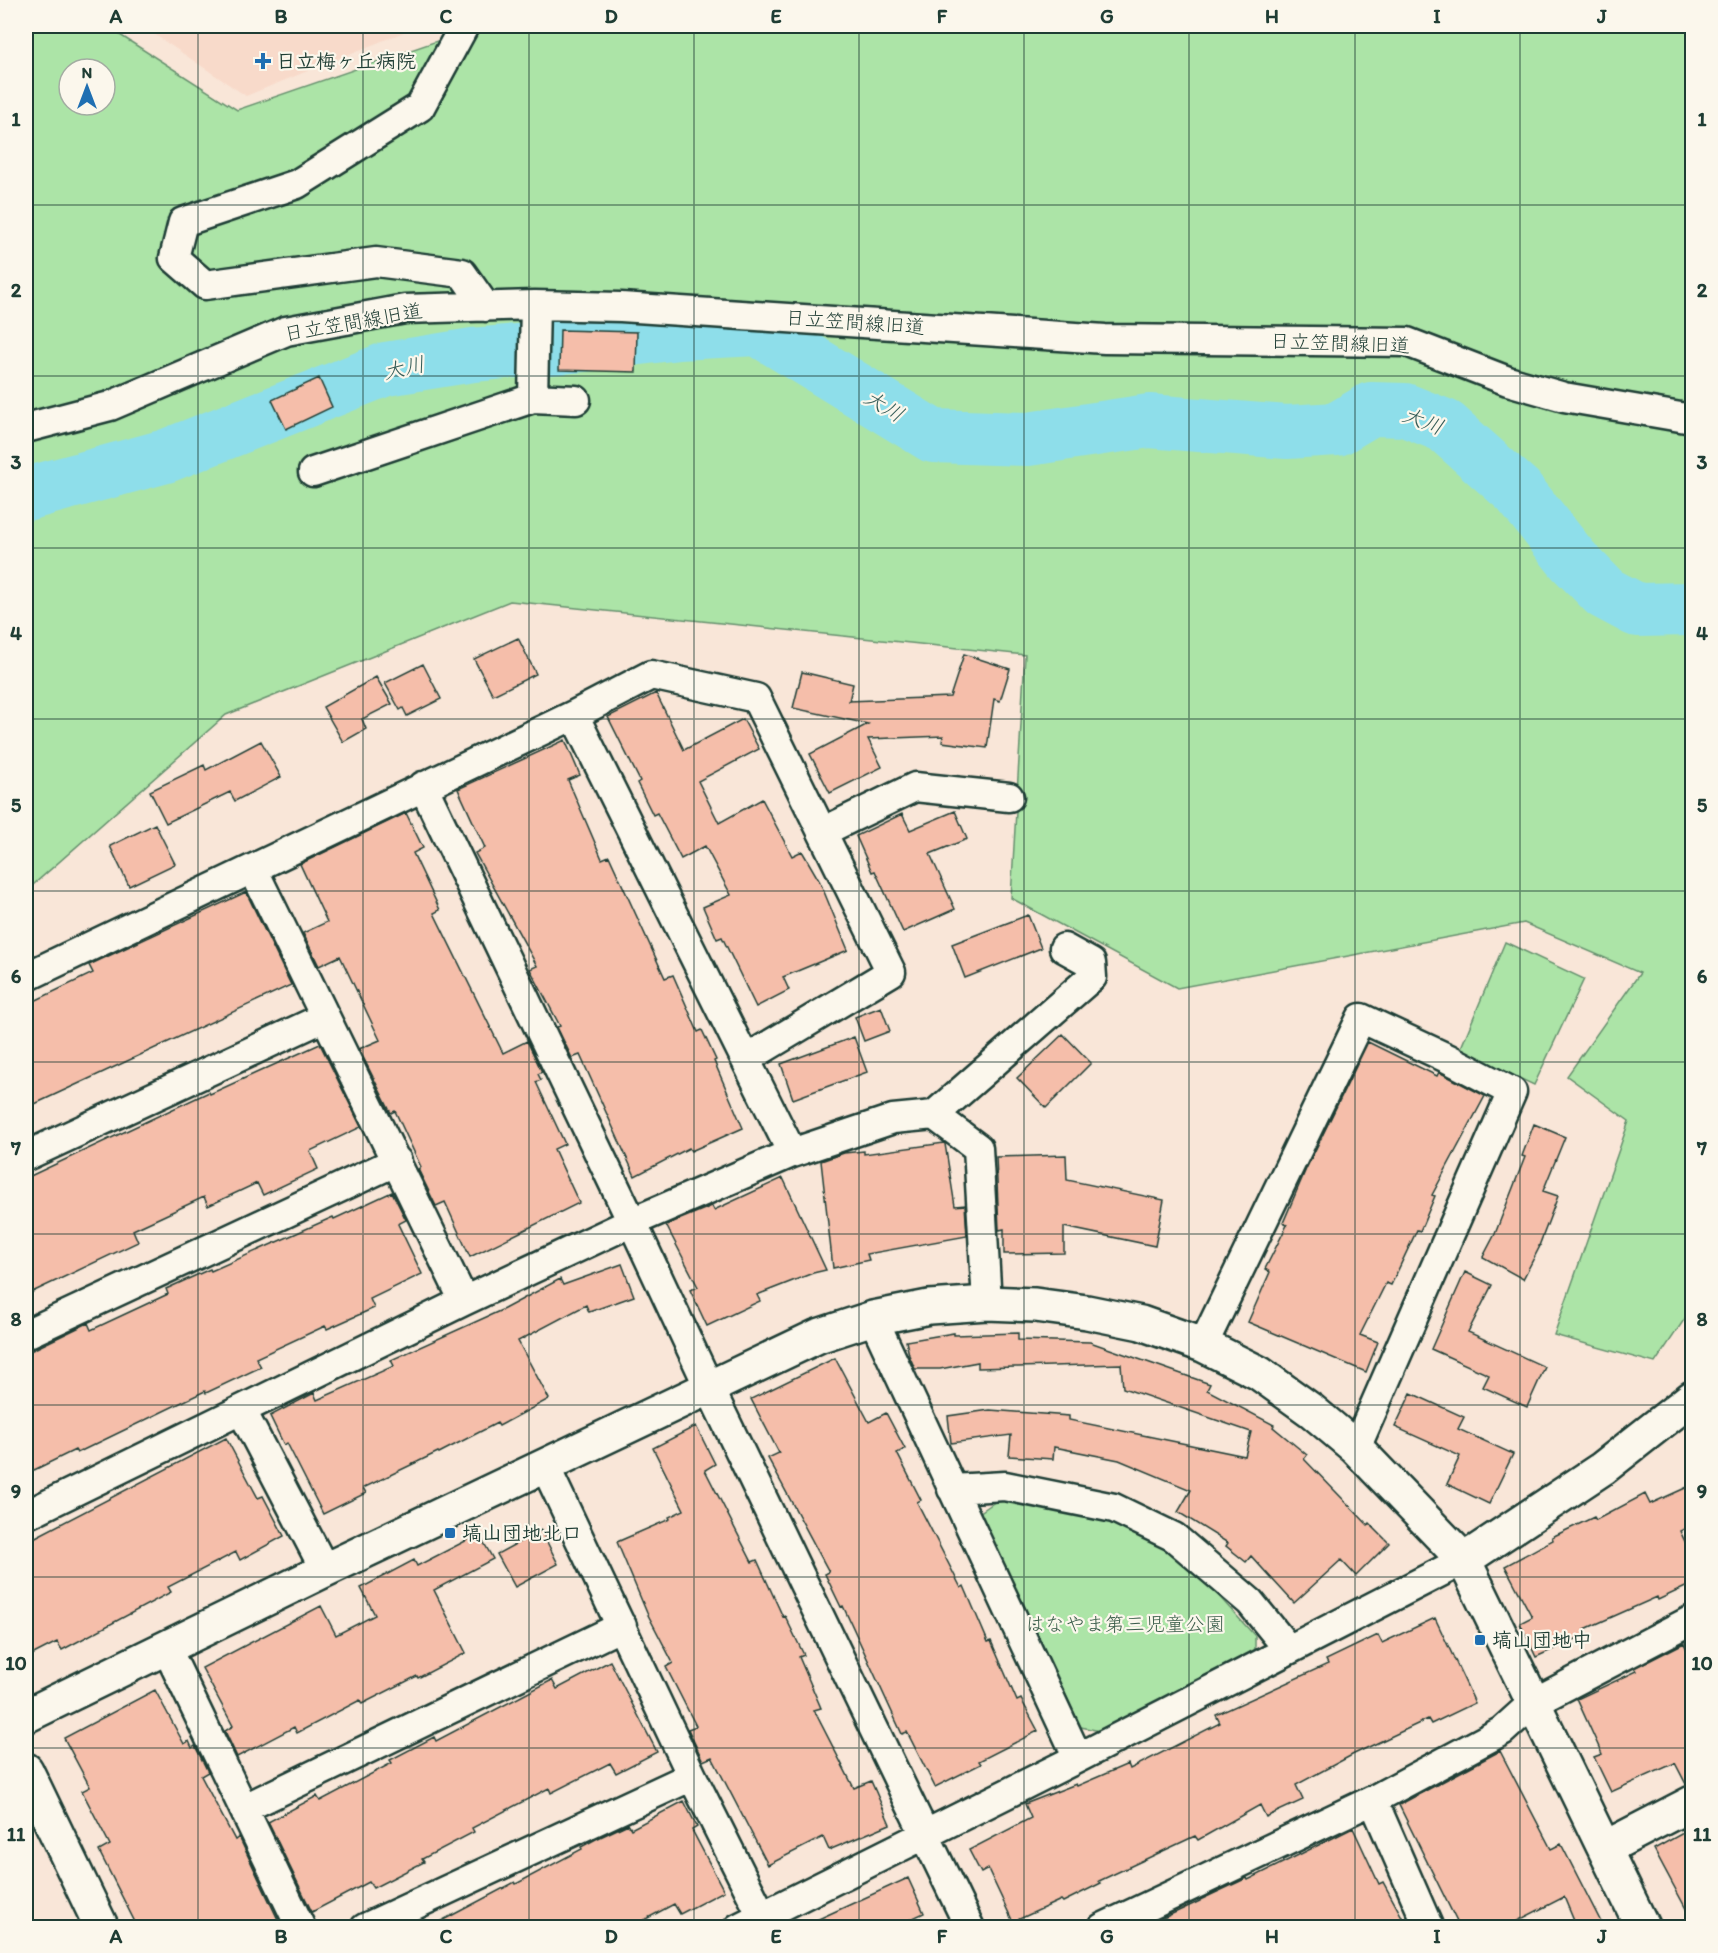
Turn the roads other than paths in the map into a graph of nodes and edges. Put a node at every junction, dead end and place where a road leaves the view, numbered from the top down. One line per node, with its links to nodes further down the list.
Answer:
1 (464, 26): 3 (street)
2 (535, 305): 3 (street, 日立笠間線旧道); 4 (street); 6 (street, 日立笠間線旧道)
3 (486, 307): 7 (street, 日立笠間線旧道)
4 (533, 398): 5 (street); 8 (street)
5 (576, 400)
6 (1692, 419)
7 (26, 428)
8 (313, 472)
9 (574, 715): 10 (street); 12 (street); 17 (street)
10 (423, 786): 13 (street); 22 (street)
11 (1010, 797): 12 (street)
12 (822, 832): 17 (street)
13 (253, 869): 15 (street); 16 (street)
14 (1064, 948): 18 (street)
15 (26, 977)
16 (325, 1017): 20 (street); 21 (street)
17 (746, 1059): 19 (street)
18 (934, 1115): 19 (street); 24 (street)
19 (792, 1153): 22 (street)
20 (26, 1156)
21 (397, 1161): 23 (street); 26 (street)
22 (632, 1222): 23 (street); 28 (street)
23 (464, 1301): 30 (street)
24 (987, 1303): 25 (street); 27 (street)
25 (873, 1318): 28 (street); 33 (street)
26 (26, 1334)
27 (1203, 1345): 31 (street); 31 (street)
28 (709, 1387): 32 (street); 49 (street)
29 (1692, 1398): 35 (street)
30 (242, 1411): 34 (street); 36 (street)
31 (1356, 1449): 35 (street)
32 (545, 1466): 36 (street); 38 (street)
33 (952, 1489): 40 (street); 43 (street)
34 (26, 1515)
35 (1464, 1560): 40 (street); 41 (street)
36 (325, 1570): 39 (street)
37 (1692, 1620): 41 (street)
38 (622, 1626): 45 (street); 48 (street)
39 (166, 1647): 42 (street); 48 (street)
40 (1289, 1650): 43 (street)
41 (1533, 1703): 46 (street); 50 (street)
42 (26, 1716)
43 (1078, 1758): 49 (street)
44 (26, 1770): 52 (street)
45 (692, 1776): 51 (street); 54 (street)
46 (1373, 1800): 56 (street); 57 (street)
47 (1692, 1803): 50 (street)
48 (245, 1808): 53 (street)
49 (924, 1835): 51 (street); 55 (street)
50 (1605, 1848): 58 (street)
51 (756, 1924)
52 (102, 1928)
53 (301, 1928)
54 (365, 1928)
55 (970, 1928)
56 (1102, 1928)
57 (1429, 1928)
58 (1643, 1928)

